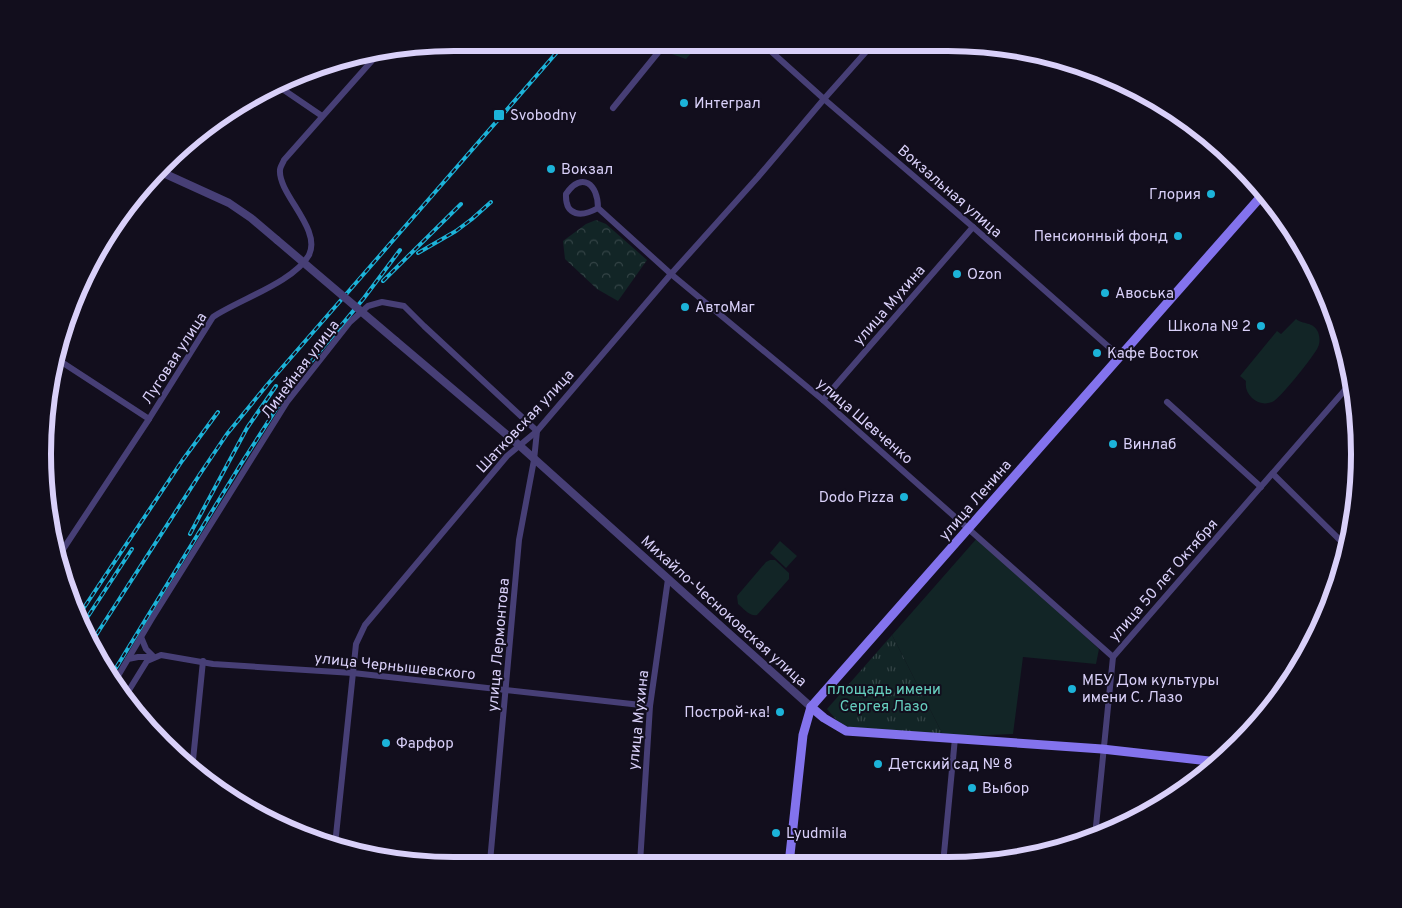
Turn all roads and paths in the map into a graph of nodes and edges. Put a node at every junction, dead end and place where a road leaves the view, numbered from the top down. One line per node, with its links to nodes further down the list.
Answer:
1 (659, 51): 7 (street)
2 (772, 51): 6 (street, Вокзальная улица)
3 (867, 51): 6 (street, Шатковская улица)
4 (373, 59): 8 (street, Луговая улица)
5 (283, 90): 8 (street)
6 (824, 99): 12 (street, Вокзальная улица); 13 (street, Шатковская улица)
7 (613, 108)
8 (322, 116): 19 (street, Луговая улица)
9 (165, 174): 21 (street, Михайло-Чесноковская улица, bridge)
10 (1259, 198): 14 (main road, улица Ленина)
11 (598, 208): 11 (street); 13 (street, улица Шевченко)
12 (973, 227): 14 (street, Вокзальная улица); 17 (street, улица Мухина)
13 (671, 274): 17 (street, улица Шевченко); 20 (street, Шатковская улица)
14 (1119, 356): 25 (main road, улица Ленина)
15 (62, 362): 19 (street)
16 (1345, 390): 23 (street, улица 50 лет Октября)
17 (823, 400): 25 (street, улица Шевченко)
18 (1167, 402): 24 (street)
19 (149, 419): 27 (street, Луговая улица)
20 (537, 430): 21 (street, Шатковская улица); 22 (street, улица Лермонтова); 29 (street, Линейная улица)
21 (520, 446): 22 (street, Михайло-Чесноковская улица); 34 (street, Шатковская улица)
22 (534, 460): 28 (street, Михайло-Чесноковская улица); 36 (street, улица Лермонтова)
23 (1273, 474): 24 (street, улица 50 лет Октября); 26 (street)
24 (1261, 487): 30 (street, улица 50 лет Октября)
25 (968, 528): 30 (street, улица Шевченко); 39 (main road, улица Ленина)
26 (1341, 541)
27 (63, 549)
28 (668, 579): 38 (street, улица Мухина); 39 (street, Михайло-Чесноковская улица)
29 (141, 638): 31 (street); 32 (street, Линейная улица)
30 (1113, 656): 41 (street, улица 50 лет Октября)
31 (154, 657): 32 (street, улица Чернышевского); 33 (street, улица Чернышевского); 37 (street)
32 (128, 659): 35 (street, Линейная улица)
33 (203, 661): 34 (street, улица Чернышевского); 43 (street)
34 (353, 673): 36 (street, улица Чернышевского); 45 (street, Шатковская улица)
35 (118, 676)
36 (507, 690): 38 (street, улица Чернышевского); 46 (street, улица Лермонтова)
37 (128, 691)
38 (650, 706): 47 (street, улица Мухина)
39 (811, 707): 40 (main road, Михайло-Чесноковская улица); 48 (main road, улица Ленина)
40 (955, 738): 41 (main road, Михайло-Чесноковская улица); 49 (street)
41 (1102, 749): 42 (main road, Михайло-Чесноковская улица); 44 (street, улица 50 лет Октября)
42 (1210, 760)
43 (193, 761)
44 (1096, 828)
45 (336, 838)
46 (490, 857)
47 (640, 857)
48 (790, 857)
49 (944, 857)

